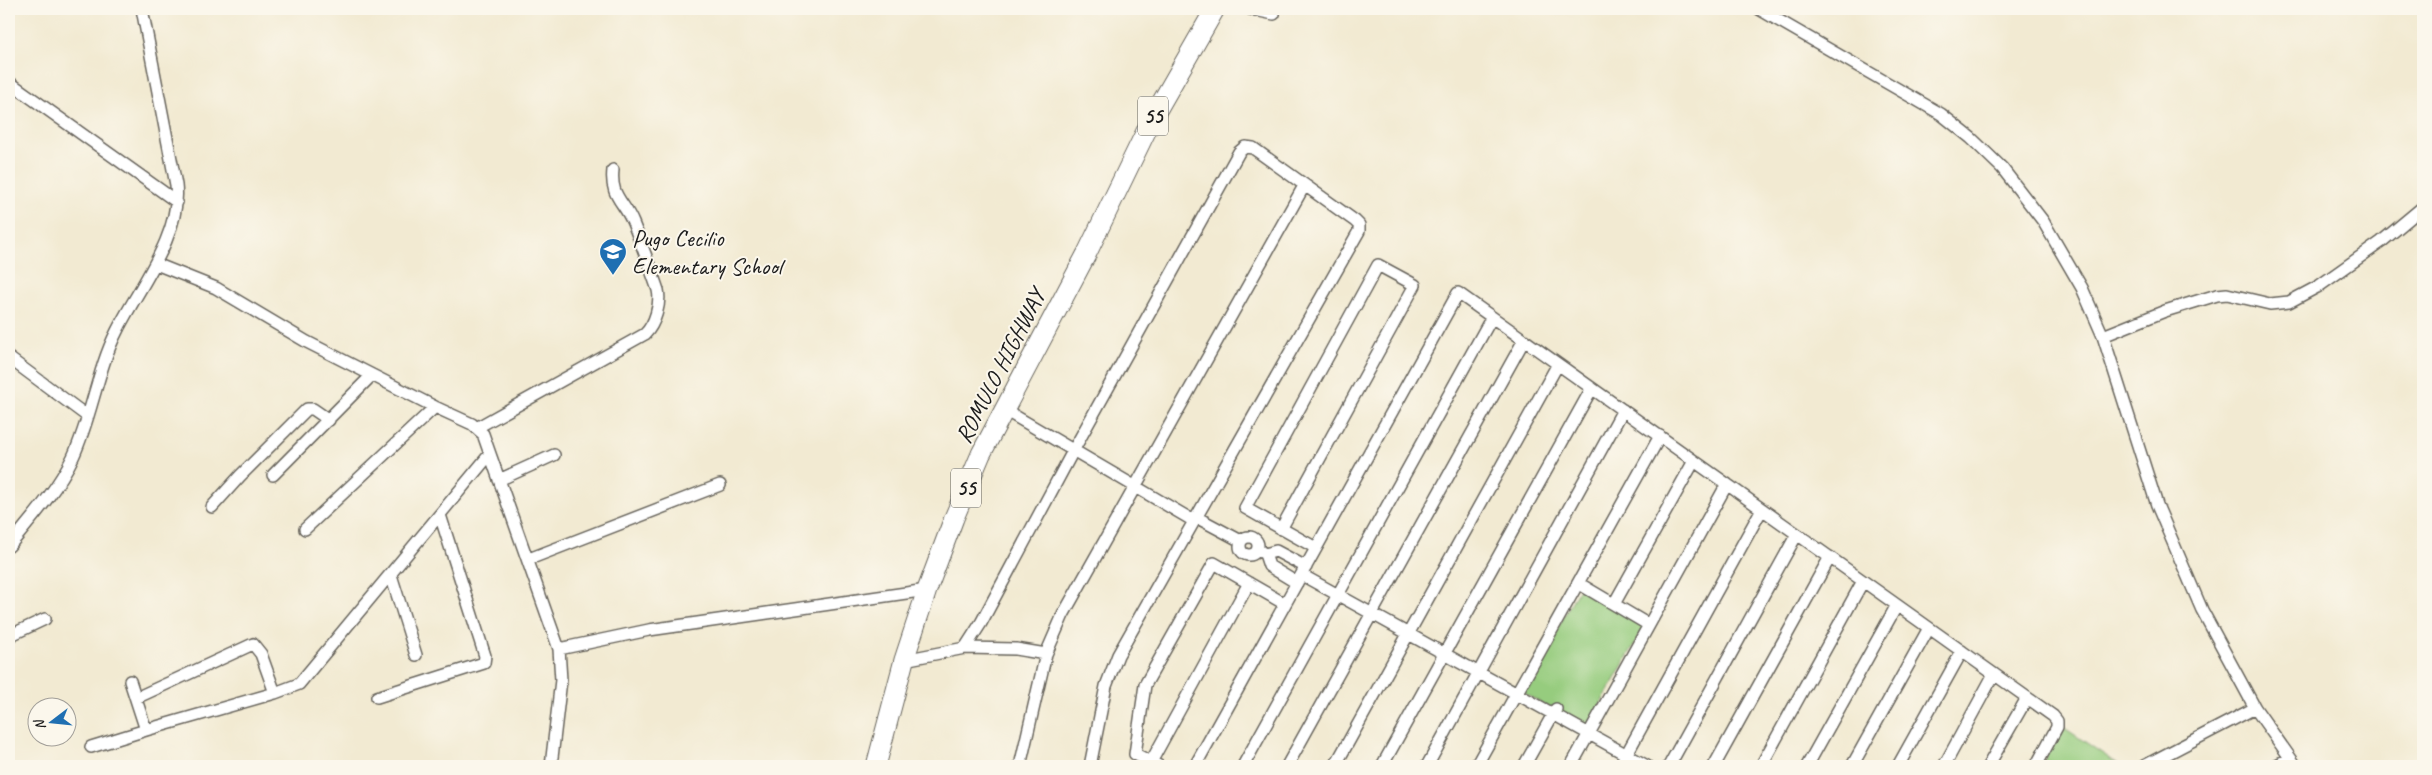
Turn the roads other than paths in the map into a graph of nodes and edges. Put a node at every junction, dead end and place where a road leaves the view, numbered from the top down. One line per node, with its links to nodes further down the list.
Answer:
1 (142, 9): 9 (street)
2 (1215, 9): 20 (highway, ROMULO HIGHWAY / 55)
3 (1250, 9): 5 (street)
4 (1759, 9): 13 (street)
5 (1274, 14)
6 (9, 82): 9 (street)
7 (613, 170): 24 (street)
8 (1304, 186): 26 (street); 34 (street); 38 (street)
9 (177, 202): 11 (street)
10 (2423, 207): 13 (street)
11 (156, 264): 17 (street); 22 (street)
12 (1492, 317): 14 (street); 43 (street); 53 (street)
13 (2103, 336): 78 (street)
14 (1524, 340): 16 (street); 57 (street)
15 (9, 358): 22 (street)
16 (1558, 364): 18 (street); 61 (street)
17 (372, 374): 19 (street); 23 (street)
18 (1592, 388): 21 (street); 67 (street)
19 (435, 407): 24 (street); 39 (street)
20 (1003, 410): 26 (street); 52 (highway, ROMULO HIGHWAY / 55)
21 (1623, 410): 25 (street); 70 (street)
22 (87, 416): 42 (street)
23 (328, 420): 30 (street); 35 (street)
24 (478, 427): 27 (street)
25 (1660, 436): 29 (street); 50 (street)
26 (1073, 450): 34 (street); 63 (street)
27 (490, 454): 31 (street); 37 (street)
28 (554, 455): 31 (street)
29 (1694, 461): 32 (street); 55 (street)
30 (273, 474)
31 (499, 480): 46 (street)
32 (1727, 484): 36 (street); 59 (street)
33 (720, 485): 46 (street)
34 (1135, 486): 38 (street); 66 (street)
35 (212, 507)
36 (1762, 509): 41 (street); 83 (street)
37 (440, 515): 47 (street); 75 (street)
38 (1195, 519): 44 (street); 89 (street)
39 (305, 529)
40 (1281, 529): 40 (street); 43 (street)
41 (1797, 534): 45 (street); 101 (street)
42 (9, 546)
43 (1316, 548): 48 (street)
44 (1261, 552): 48 (street); 48 (street)
45 (1830, 557): 49 (street); 102 (street)
46 (529, 559): 64 (street)
47 (391, 575): 68 (street); 73 (street)
48 (1302, 575): 53 (street); 54 (street)
49 (1864, 581): 56 (street); 103 (street)
50 (1578, 583): 55 (street); 74 (street)
51 (1249, 584): 54 (street); 85 (street); 85 (street)
52 (927, 590): 64 (street); 69 (highway, ROMULO HIGHWAY / 55)
53 (1338, 595): 57 (street); 91 (street)
54 (1285, 604): 90 (street)
55 (1614, 604): 59 (street)
56 (1897, 605): 60 (street); 104 (street)
57 (1372, 614): 61 (street); 92 (street)
58 (45, 619): 62 (street)
59 (1649, 625): 81 (street)
60 (1929, 628): 65 (street); 105 (street)
61 (1408, 634): 67 (street); 93 (street)
62 (9, 636)
63 (965, 648): 66 (street); 69 (street)
64 (559, 649): 86 (street)
65 (1962, 651): 71 (street); 106 (street)
66 (1046, 654): 88 (street)
67 (1444, 654): 70 (street); 94 (street)
68 (416, 655)
69 (904, 660): 87 (highway, ROMULO HIGHWAY / 55)
70 (1478, 673): 74 (street); 95 (street)
71 (1994, 674): 77 (street); 107 (street)
72 (130, 681): 76 (street)
73 (275, 693): 76 (street); 80 (street)
74 (1516, 694): 79 (street); 96 (street)
75 (377, 697)
76 (136, 698): 80 (street)
77 (2027, 698): 108 (street); 109 (street)
78 (2254, 708): 84 (street); 110 (street)
79 (1555, 711): 81 (street); 97 (street)
80 (146, 730): 82 (street)
81 (1589, 734): 83 (street); 98 (street)
82 (91, 747)
83 (1626, 755): 99 (street); 100 (street)
84 (2293, 762): 111 (street)
85 (1155, 764)
86 (550, 766)
87 (876, 766)
88 (1020, 766)
89 (1090, 766)
90 (1195, 766)
91 (1243, 766)
92 (1287, 766)
93 (1335, 766)
94 (1382, 766)
95 (1427, 766)
96 (1476, 766)
97 (1524, 766)
98 (1571, 766)
99 (1620, 766)
100 (1647, 766)
101 (1669, 766)
102 (1714, 766)
103 (1761, 766)
104 (1807, 766)
105 (1852, 766)
106 (1898, 766)
107 (1944, 766)
108 (1988, 766)
109 (2036, 766)
110 (2144, 766)
111 (2275, 766)

